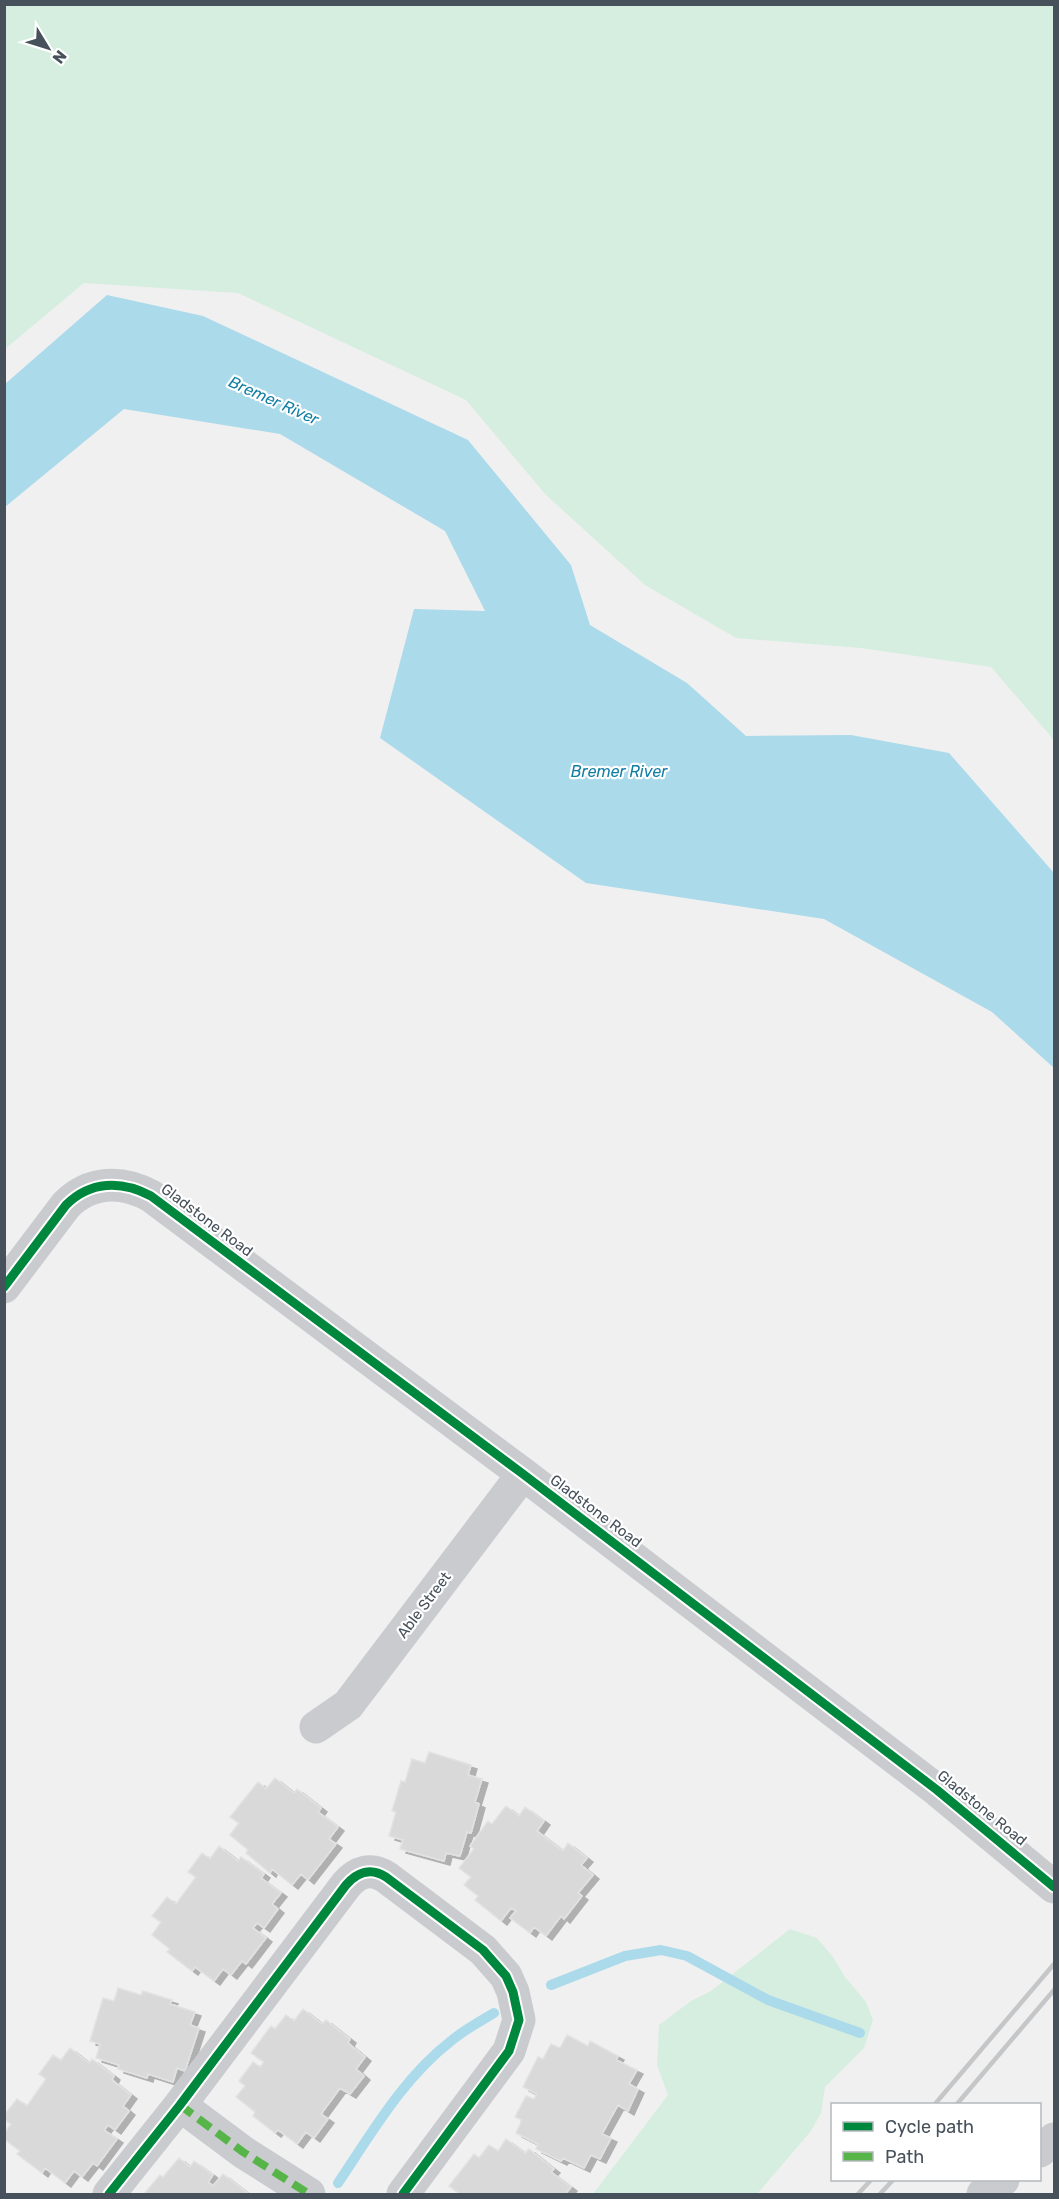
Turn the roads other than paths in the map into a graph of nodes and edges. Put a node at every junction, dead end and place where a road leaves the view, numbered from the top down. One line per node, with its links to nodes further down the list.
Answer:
1 (4, 1287): 2 (street, Gladstone Road)
2 (523, 1474): 3 (street, Able Street); 4 (street, Gladstone Road)
3 (316, 1727)
4 (1054, 1887)
5 (180, 2105): 9 (street); 10 (street); 11 (street)
6 (1054, 2139): 7 (street)
7 (1041, 2150)
8 (1001, 2181): 12 (street)
9 (109, 2194)
10 (309, 2194)
11 (403, 2194)
12 (983, 2194)

